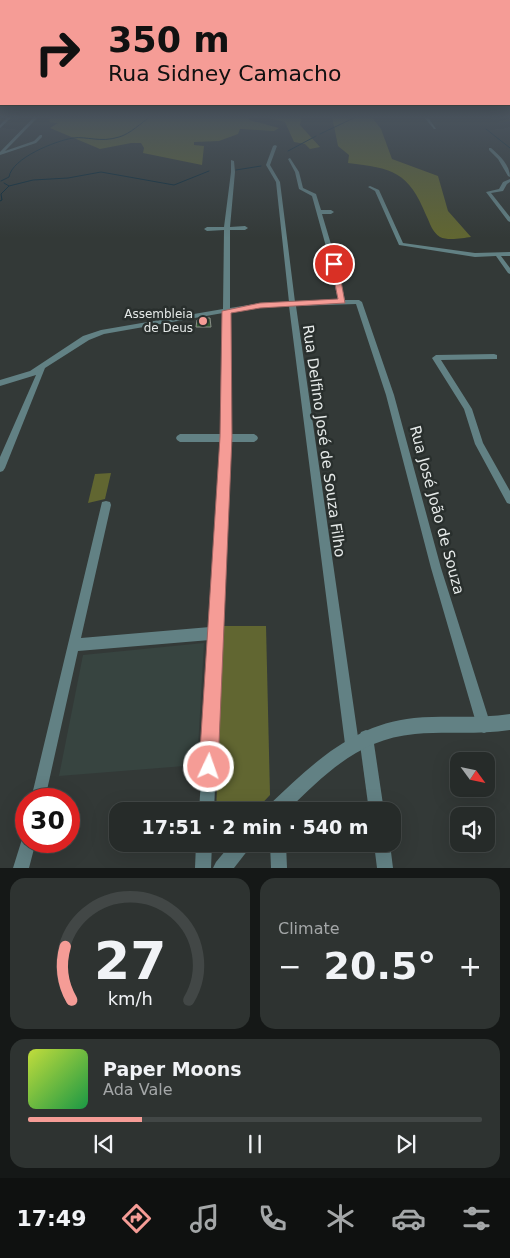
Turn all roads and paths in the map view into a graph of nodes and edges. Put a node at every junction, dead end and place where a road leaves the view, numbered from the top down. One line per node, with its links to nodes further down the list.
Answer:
1 (272, 157): 19 (street, Rua Delfino José de Souza Filho)
2 (498, 157): 5 (street)
3 (290, 159): 8 (street)
4 (232, 160): 11 (street)
5 (509, 173)
6 (510, 180): 10 (street)
7 (370, 187): 14 (street)
8 (318, 212): 9 (street); 17 (street)
9 (331, 212)
10 (510, 220)
11 (226, 228): 12 (street); 13 (street); 20 (street)
12 (245, 228)
13 (207, 229)
14 (497, 254): 15 (street); 16 (street)
15 (510, 254)
16 (510, 272)
17 (342, 302): 18 (street); 19 (street)
18 (359, 302): 33 (street, Rua José João de Souza)
19 (292, 303): 20 (street); 34 (street, Rua Delfino José de Souza Filho)
20 (227, 311): 22 (street); 24 (street)
21 (494, 357): 28 (street)
22 (42, 369): 23 (street); 27 (street)
23 (0, 383)
24 (226, 437): 25 (street); 26 (street); 30 (street)
25 (180, 438)
26 (254, 438)
27 (0, 468)
28 (510, 500)
29 (106, 505): 31 (street)
30 (215, 633): 31 (street); 36 (street)
31 (74, 645): 35 (street)
32 (510, 722): 33 (street)
33 (484, 726): 34 (street)
34 (359, 740): 37 (street); 38 (street, Rua Delfino José de Souza Filho)
35 (41, 788)
36 (207, 802)
37 (285, 802)
38 (375, 802)
39 (204, 852): 45 (street)
40 (235, 852): 46 (street)
41 (278, 852): 47 (street)
42 (383, 852): 48 (street)
43 (25, 853): 44 (street)
44 (21, 868)
45 (203, 868)
46 (222, 868)
47 (279, 868)
48 (385, 868)

